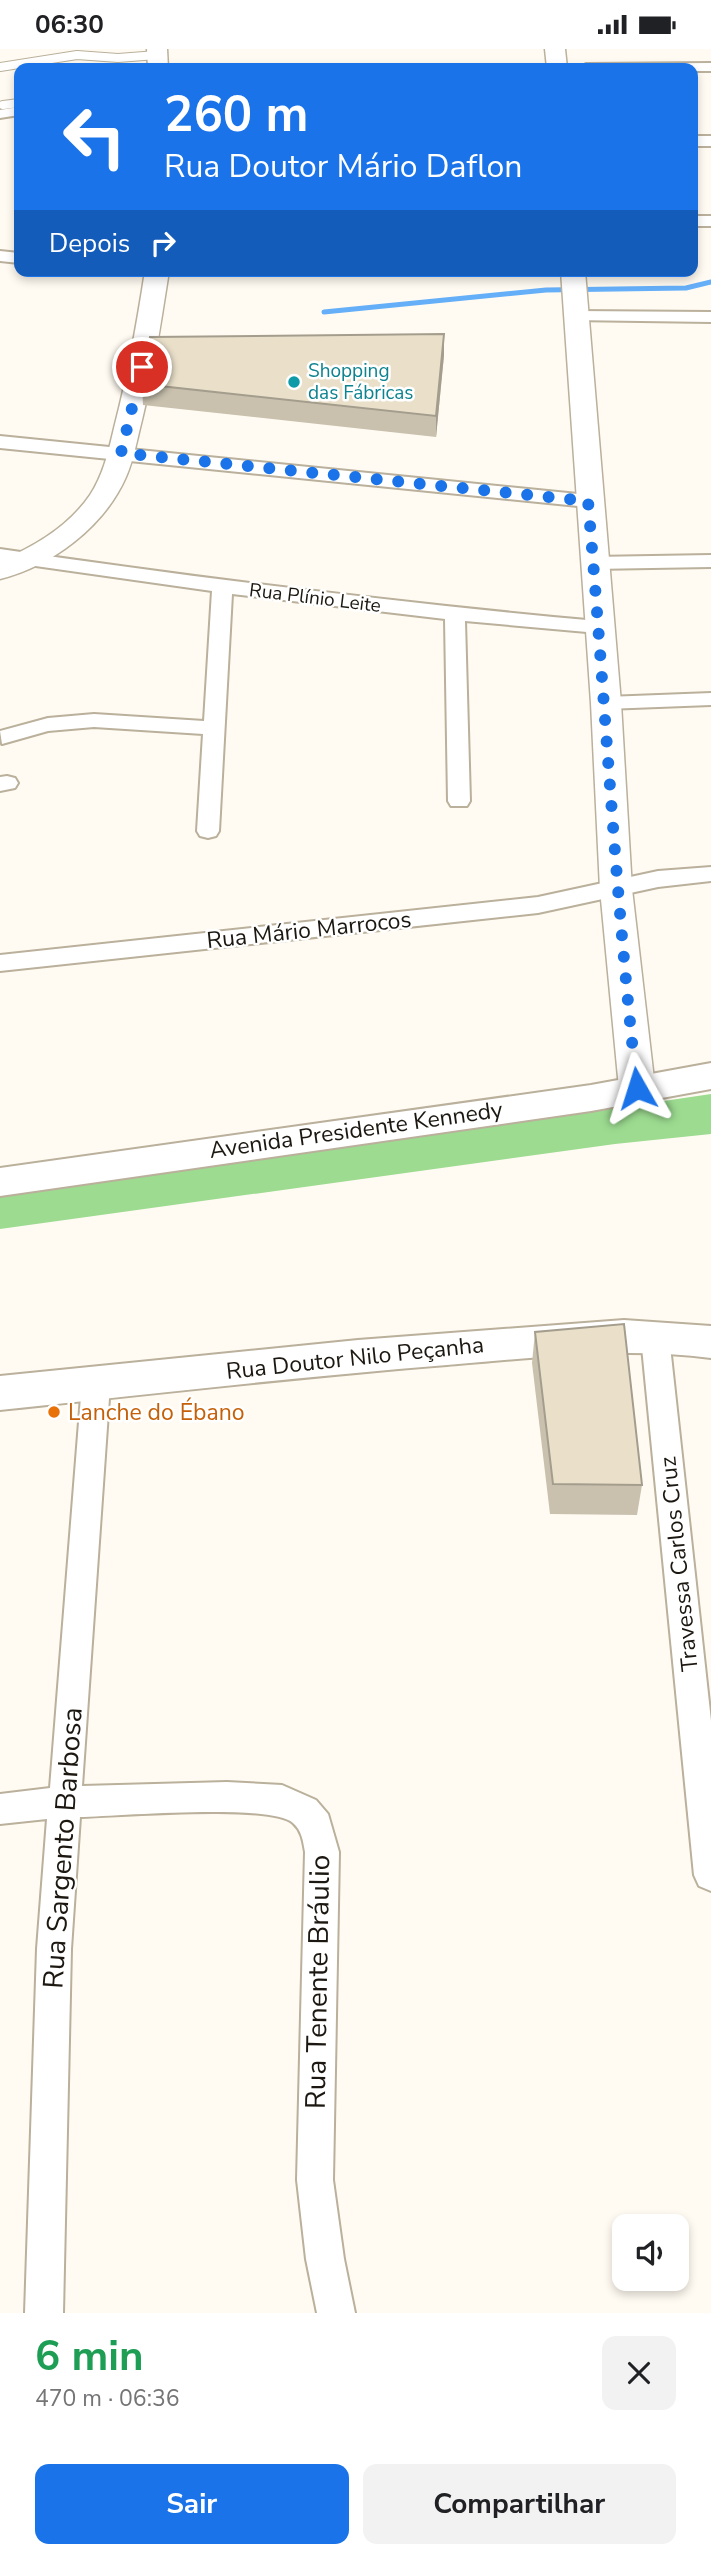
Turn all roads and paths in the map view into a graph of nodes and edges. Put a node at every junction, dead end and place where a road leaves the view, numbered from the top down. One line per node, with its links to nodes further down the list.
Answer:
1 (157, 58): 2 (lane)
2 (26, 63)
3 (157, 277): 7 (street)
4 (574, 291): 5 (street); 8 (street)
5 (711, 317)
6 (0, 442): 7 (street)
7 (121, 453): 8 (street); 10 (street)
8 (588, 501): 12 (street)
9 (0, 555): 10 (street, Rua Plínio Leite)
10 (33, 558): 13 (street); 14 (street, Rua Plínio Leite)
11 (711, 561): 12 (street)
12 (593, 563): 16 (street)
13 (0, 571)
14 (222, 586): 15 (street, Rua Plínio Leite); 19 (street)
15 (455, 614): 16 (street, Rua Plínio Leite); 21 (street)
16 (598, 627): 18 (street)
17 (711, 699): 18 (street)
18 (606, 703): 24 (street)
19 (213, 728): 20 (street); 22 (street)
20 (2, 737)
21 (459, 801)
22 (208, 831)
23 (711, 873): 24 (street, Rua Mário Marrocos)
24 (616, 889): 25 (street, Rua Mário Marrocos); 27 (street)
25 (0, 963)
26 (711, 1076): 27 (main road, Avenida Presidente Kennedy)
27 (637, 1088): 28 (main road, Avenida Presidente Kennedy)
28 (0, 1182)
29 (655, 1337): 30 (main road, Rua Doutor Nilo Peçanha); 31 (main road, Rua Doutor Nilo Peçanha); 35 (street, Travessa Carlos Cruz)
30 (711, 1342)
31 (96, 1384): 32 (main road, Rua Doutor Nilo Peçanha); 33 (street, Rua Sargento Barbosa)
32 (0, 1393)
33 (66, 1802): 34 (street, Rua Tenente Bráulio); 36 (street, Rua Sargento Barbosa); 37 (street, Rua Tenente Bráulio)
34 (0, 1809)
35 (711, 1875)
36 (44, 2313)
37 (336, 2313)

